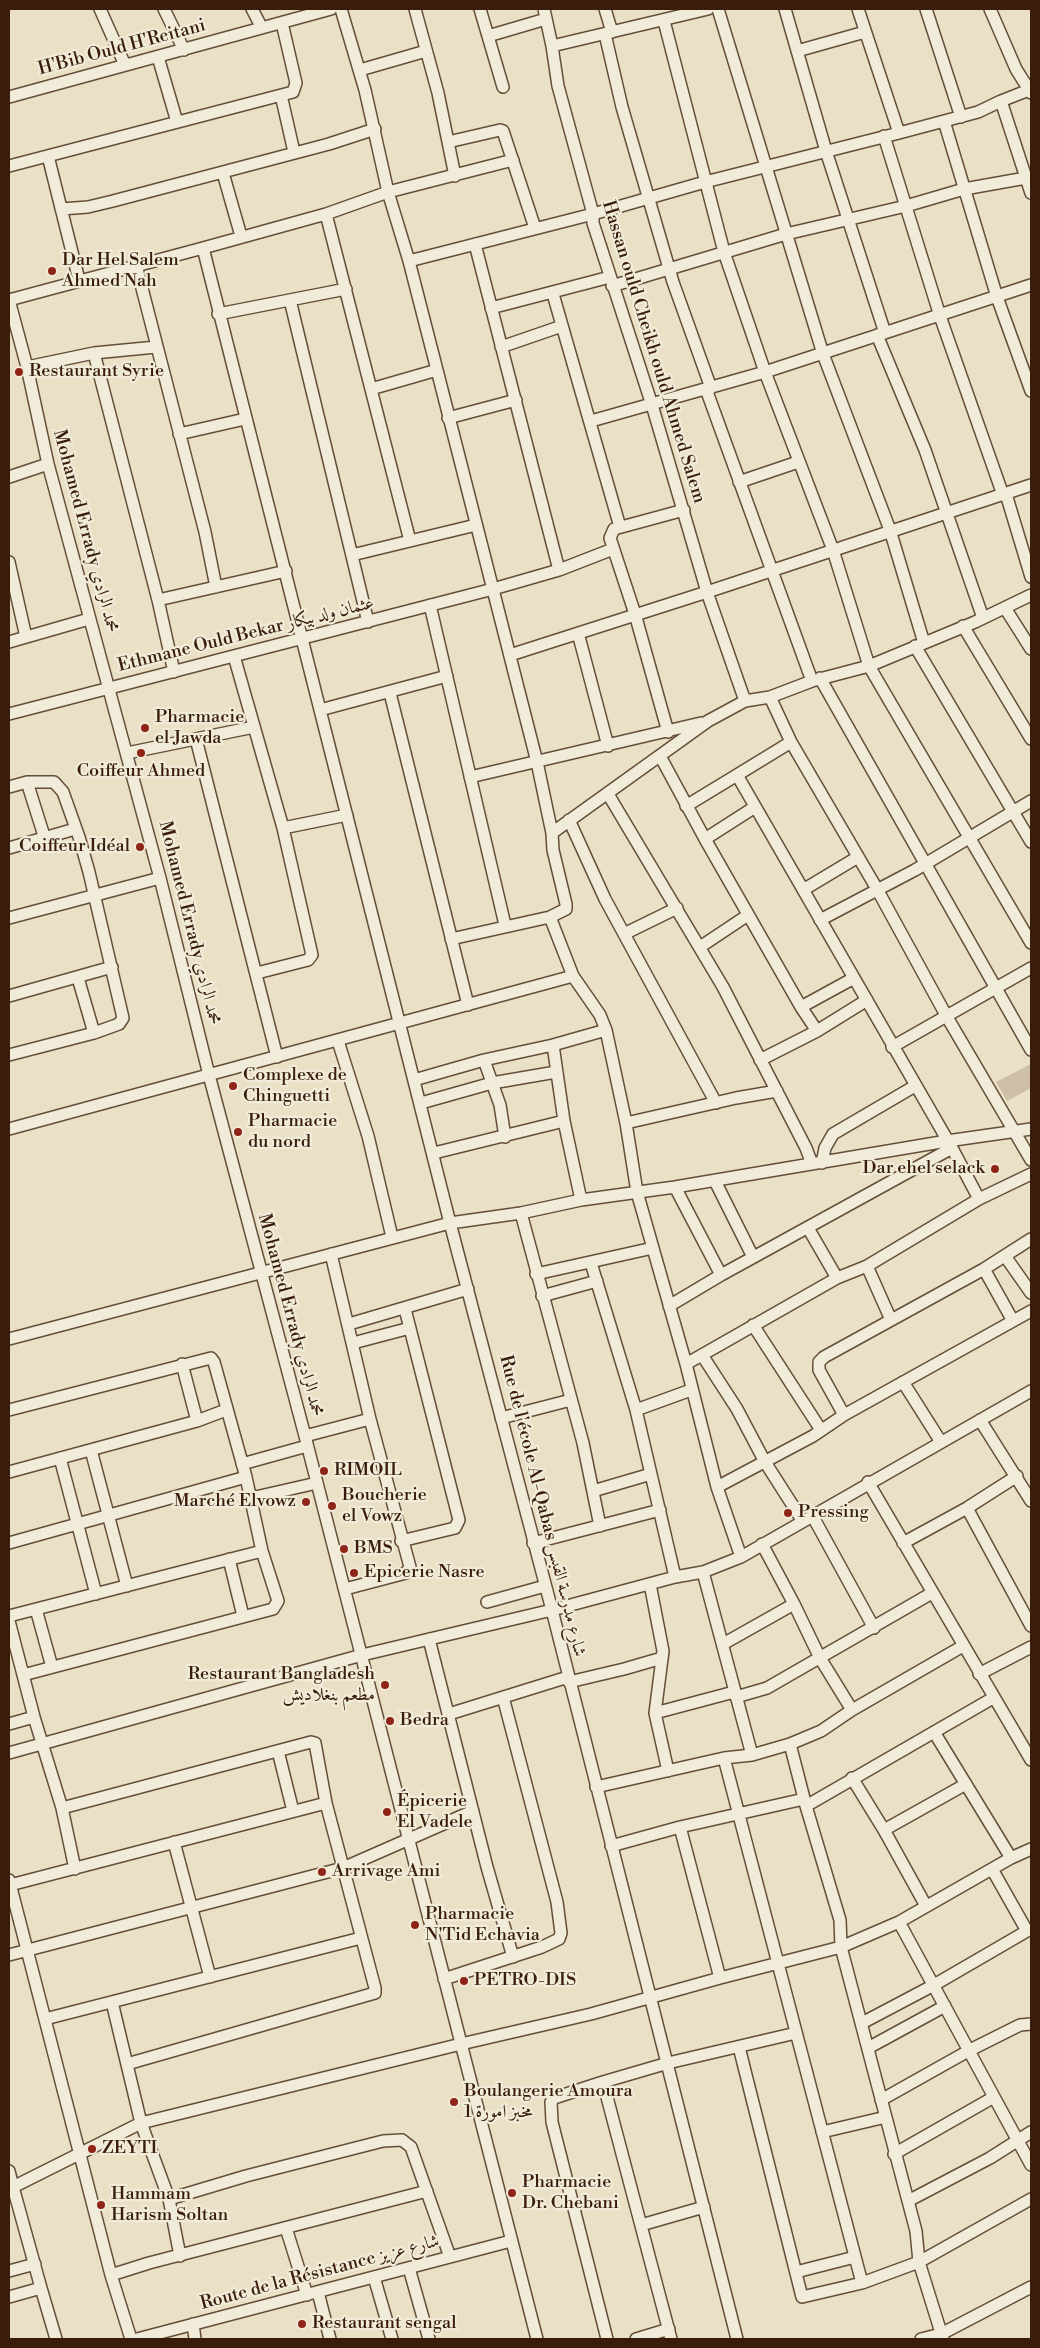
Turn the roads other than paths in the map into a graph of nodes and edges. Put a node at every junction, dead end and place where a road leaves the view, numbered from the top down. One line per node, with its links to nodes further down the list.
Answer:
1 (100, 9): 27 (street)
2 (164, 9): 23 (street)
3 (252, 9): 18 (street)
4 (331, 9): 17 (street, H'Bib Ould H'Reitani)
5 (341, 9): 28 (street)
6 (415, 9): 24 (street)
7 (480, 9): 21 (street)
8 (605, 9): 20 (street)
9 (708, 9): 16 (street)
10 (718, 9): 46 (street)
11 (785, 9): 25 (street)
12 (858, 9): 19 (street)
13 (926, 9): 34 (street)
14 (990, 9): 30 (street)
15 (545, 14): 21 (street); 22 (street, Hassan ould Cheikh ould Ahmed Salem)
16 (668, 16): 20 (street); 50 (street)
17 (282, 23): 18 (street, H'Bib Ould H'Reitani); 31 (street)
18 (262, 28): 23 (street, H'Bib Ould H'Reitani)
19 (865, 32): 25 (street); 38 (street)
20 (608, 33): 22 (street); 54 (street)
21 (488, 36): 29 (street)
22 (552, 46): 58 (street, Hassan ould Cheikh ould Ahmed Salem)
23 (184, 50): 26 (street, H'Bib Ould H'Reitani)
24 (426, 51): 28 (street); 40 (street)
25 (797, 51): 41 (street)
26 (158, 57): 27 (street, H'Bib Ould H'Reitani); 36 (street)
27 (125, 65): 32 (street, H'Bib Ould H'Reitani)
28 (360, 70): 37 (street)
29 (503, 87)
30 (1030, 91): 33 (street)
31 (281, 95): 36 (street); 42 (street)
32 (9, 97)
33 (1001, 101): 34 (street); 49 (street)
34 (961, 116): 35 (street)
35 (944, 121): 38 (street); 51 (street)
36 (178, 122): 43 (street)
37 (375, 129): 42 (street); 52 (street)
38 (899, 133): 39 (street)
39 (884, 136): 41 (street); 55 (street)
40 (448, 142): 44 (street); 48 (street)
41 (826, 151): 46 (street); 59 (street)
42 (294, 152): 47 (street)
43 (48, 156): 45 (street); 56 (street)
44 (513, 160): 48 (street); 60 (street)
45 (9, 166)
46 (766, 167): 50 (street); 61 (street)
47 (223, 172): 56 (street); 62 (street)
48 (455, 176): 52 (street)
49 (1026, 178): 51 (street); 53 (street)
50 (705, 182): 54 (street); 65 (street)
51 (964, 189): 55 (street); 74 (street)
52 (388, 192): 57 (street); 66 (street)
53 (1031, 192)
54 (650, 198): 58 (street); 68 (street)
55 (906, 206): 59 (street); 79 (street)
56 (61, 209): 69 (street)
57 (326, 214): 62 (street); 72 (street)
58 (593, 214): 60 (street); 70 (street, Hassan ould Cheikh ould Ahmed Salem)
59 (849, 219): 61 (street); 81 (street)
60 (535, 228): 63 (street)
61 (786, 234): 65 (street); 85 (street)
62 (241, 236): 64 (street)
63 (474, 244): 66 (street); 77 (street)
64 (203, 248): 67 (street); 78 (street, Rue de l'école Al-Qabas شارع مدرسة القبس)
65 (724, 252): 68 (street); 88 (street)
66 (409, 261): 87 (street)
67 (136, 265): 69 (street); 82 (street)
68 (670, 270): 70 (street); 89 (street)
69 (79, 280): 75 (street)
70 (611, 281): 73 (street); 93 (street, Hassan ould Cheikh ould Ahmed Salem)
71 (1031, 285): 74 (street)
72 (346, 289): 76 (street); 90 (street)
73 (553, 294): 77 (street); 80 (street)
74 (997, 297): 79 (street); 91 (street)
75 (9, 300): 86 (street, Mohamed Errady محمد الرادي)
76 (290, 300): 78 (street); 112 (street)
77 (491, 308): 83 (street)
78 (218, 314): 95 (street, Rue de l'école Al-Qabas شارع مدرسة القبس)
79 (940, 316): 81 (street); 103 (street)
80 (562, 326): 83 (street); 96 (street)
81 (881, 334): 85 (street); 105 (street)
82 (156, 347): 84 (street); 97 (street)
83 (501, 347): 92 (street)
84 (94, 353): 86 (street); 122 (street)
85 (823, 354): 88 (street); 108 (street)
86 (27, 366): 99 (street, Mohamed Errady محمد الرادي)
87 (437, 370): 90 (street); 94 (street)
88 (765, 372): 89 (street); 98 (street)
89 (708, 388): 93 (street); 101 (street)
90 (370, 389): 109 (street)
91 (1031, 391)
92 (516, 400): 94 (street); 114 (street)
93 (652, 405): 96 (street); 104 (street, Hassan ould Cheikh ould Ahmed Salem)
94 (448, 418): 106 (street)
95 (245, 420): 97 (street); 115 (street, Rue de l'école Al-Qabas شارع مدرسة القبس)
96 (591, 421): 107 (street)
97 (179, 434): 118 (street)
98 (798, 462): 101 (street); 111 (street)
99 (48, 464): 100 (street); 128 (street, Mohamed Errady محمد الرادي)
100 (9, 476)
101 (739, 482): 116 (street)
102 (1031, 485): 103 (street)
103 (1005, 494): 105 (street); 117 (street)
104 (684, 510): 107 (street); 120 (street, Hassan ould Cheikh ould Ahmed Salem)
105 (947, 512): 108 (street); 127 (street)
106 (476, 525): 109 (street); 119 (street)
107 (620, 527): 110 (street)
108 (890, 530): 111 (street); 135 (street)
109 (410, 541): 112 (street)
110 (613, 549): 114 (street, Ethmane Ould Bekar عثمان ولد بيكار); 126 (street)
111 (833, 550): 116 (street); 139 (street)
112 (352, 555): 129 (street)
113 (9, 562): 124 (street)
114 (559, 570): 119 (street, Ethmane Ould Bekar عثمان ولد بيكار)
115 (286, 571): 118 (street); 133 (street, Rue de l'école Al-Qabas شارع مدرسة القبس)
116 (772, 571): 120 (street); 142 (street)
117 (1031, 577)
118 (216, 587): 122 (street)
119 (493, 589): 123 (street, Ethmane Ould Bekar عثمان ولد بيكار); 137 (street)
120 (708, 592): 126 (street); 146 (street, Hassan ould Cheikh ould Ahmed Salem)
121 (1031, 595): 125 (street)
122 (158, 600): 140 (street)
123 (430, 605): 129 (street, Ethmane Ould Bekar عثمان ولد بيكار); 141 (street)
124 (14, 606): 132 (street)
125 (1005, 608): 127 (street); 136 (street)
126 (635, 614): 131 (street); 151 (street)
127 (983, 618): 130 (street)
128 (89, 620): 132 (street); 143 (street, Mohamed Errady محمد الرادي)
129 (368, 622): 133 (street, Ethmane Ould Bekar عثمان ولد بيكار)
130 (963, 626): 135 (street); 153 (street)
131 (578, 633): 137 (street); 155 (street)
132 (26, 637): 134 (street)
133 (303, 638): 138 (street, Ethmane Ould Bekar عثمان ولد بيكار); 147 (street, Rue de l'école Al-Qabas شارع مدرسة القبس)
134 (9, 642)
135 (920, 645): 139 (street); 167 (street)
136 (1031, 649)
137 (510, 655): 158 (street)
138 (234, 656): 140 (street, Ethmane Ould Bekar عثمان ولد بيكار); 150 (street)
139 (869, 666): 142 (street); 175 (street)
140 (174, 672): 143 (street, Ethmane Ould Bekar عثمان ولد بيكار)
141 (447, 676): 144 (street); 160 (street)
142 (816, 680): 145 (street); 179 (street)
143 (109, 688): 148 (street, Ethmane Ould Bekar عثمان ولد بيكار); 156 (street, Mohamed Errady محمد الرادي)
144 (390, 693): 147 (street); 191 (street)
145 (770, 697): 146 (street); 154 (street)
146 (745, 701): 149 (street)
147 (320, 710): 168 (street, Rue de l'école Al-Qabas شارع مدرسة القبس)
148 (9, 714)
149 (708, 721): 151 (street); 157 (street)
150 (254, 727): 152 (street); 170 (street)
151 (668, 732): 155 (street)
152 (196, 739): 156 (street); 196 (street)
153 (1031, 739)
154 (791, 742): 159 (street); 178 (street)
155 (608, 746): 158 (street)
156 (126, 753): 180 (street, Mohamed Errady محمد الرادي)
157 (660, 756): 163 (street); 165 (street)
158 (537, 762): 160 (street); 172 (street)
159 (736, 775): 165 (street); 166 (street)
160 (470, 777): 189 (street)
161 (27, 782): 162 (street); 171 (street); 173 (street)
162 (9, 787)
163 (608, 794): 169 (street); 184 (street)
164 (1031, 800): 167 (street)
165 (686, 806): 174 (street)
166 (755, 807): 174 (street); 182 (street)
167 (1012, 812): 175 (street); 176 (street)
168 (347, 815): 170 (street); 206 (street, Rue de l'école Al-Qabas شارع مدرسة القبس)
169 (570, 820): 172 (street); 190 (street)
170 (282, 828): 196 (street)
171 (75, 829): 173 (street); 183 (street)
172 (552, 833): 186 (street)
173 (45, 839): 177 (street)
174 (705, 839): 185 (street)
175 (970, 839): 179 (street); 192 (street)
176 (1031, 842)
177 (9, 848)
178 (858, 857): 181 (street); 182 (street)
179 (925, 864): 181 (street); 200 (street)
180 (160, 878): 183 (street); 219 (street, Mohamed Errady محمد الرادي)
181 (877, 889): 188 (street); 205 (street)
182 (803, 890): 188 (street)
183 (93, 895): 187 (street); 194 (street)
184 (677, 908): 190 (street); 193 (street)
185 (748, 915): 193 (street); 204 (street)
186 (550, 917): 189 (street); 197 (street)
187 (9, 918)
188 (820, 920): 199 (street)
189 (506, 925): 191 (street)
190 (624, 934): 225 (street)
191 (451, 938): 203 (street)
192 (1031, 943)
193 (700, 947): 217 (street)
194 (112, 967): 198 (street); 209 (street)
195 (1031, 968): 200 (street)
196 (257, 973): 215 (street)
197 (573, 976): 203 (street); 207 (street)
198 (78, 978): 201 (street); 209 (street)
199 (854, 978): 202 (street); 204 (street)
200 (996, 988): 205 (street); 213 (street)
201 (9, 996)
202 (867, 1000): 208 (street); 212 (street)
203 (468, 1006): 206 (street)
204 (801, 1007): 208 (street)
205 (947, 1017): 212 (street); 230 (street)
206 (400, 1024): 210 (street); 220 (street, Rue de l'école Al-Qabas شارع مدرسة القبس)
207 (606, 1030): 211 (street); 227 (street)
208 (817, 1031): 217 (street)
209 (94, 1033): 214 (street)
210 (338, 1041): 215 (street); 245 (street)
211 (553, 1045): 216 (street); 218 (street)
212 (892, 1047): 222 (street)
213 (1031, 1050)
214 (9, 1056)
215 (278, 1057): 219 (street)
216 (484, 1060): 220 (street); 221 (street)
217 (760, 1060): 223 (street)
218 (556, 1072): 221 (street); 226 (street)
219 (209, 1075): 228 (street); 254 (street, Mohamed Errady محمد الرادي)
220 (414, 1080): 224 (street, Rue de l'école Al-Qabas شارع مدرسة القبس)
221 (492, 1083): 224 (street); 231 (street)
222 (915, 1086): 232 (street); 235 (street)
223 (777, 1091): 225 (street); 235 (street)
224 (421, 1103): 233 (street, Rue de l'école Al-Qabas شارع مدرسة القبس)
225 (716, 1103): 227 (street)
226 (564, 1122): 231 (street); 241 (street)
227 (626, 1123): 239 (street)
228 (9, 1129)
229 (1031, 1129): 230 (street)
230 (1013, 1131): 232 (street); 234 (street)
231 (505, 1137): 233 (street)
232 (950, 1144): 235 (street); 240 (street); 244 (street)
233 (434, 1154): 243 (street, Rue de l'école Al-Qabas شارع مدرسة القبس)
234 (1031, 1160)
235 (817, 1164): 237 (street)
236 (1031, 1174): 240 (street)
237 (714, 1181): 238 (street); 250 (street)
238 (676, 1187): 239 (street); 256 (street)
239 (637, 1192): 241 (street); 247 (street)
240 (979, 1199): 252 (street)
241 (580, 1200): 242 (street)
242 (521, 1213): 243 (street); 255 (street)
243 (450, 1223): 245 (street); 259 (street, Rue de l'école Al-Qabas شارع مدرسة القبس)
244 (808, 1228): 250 (street); 257 (street)
245 (392, 1237): 248 (street)
246 (1031, 1239): 249 (street)
247 (653, 1248): 251 (street); 262 (street)
248 (331, 1254): 254 (street); 267 (street)
249 (1005, 1256): 253 (street); 260 (street)
250 (754, 1257): 256 (street)
251 (591, 1263): 255 (street); 258 (street)
252 (867, 1266): 257 (street); 265 (street)
253 (984, 1270): 265 (street); 266 (street)
254 (260, 1273): 270 (street); 288 (street, Mohamed Errady محمد الرادي)
255 (536, 1274): 261 (street)
256 (721, 1275): 262 (street)
257 (838, 1278): 268 (street)
258 (598, 1281): 261 (street); 281 (street)
259 (468, 1289): 263 (street); 283 (street, Rue de l'école Al-Qabas شارع مدرسة القبس)
260 (1031, 1293)
261 (542, 1296): 278 (street)
262 (669, 1306): 274 (street)
263 (404, 1309): 267 (street); 269 (street)
264 (1031, 1311): 266 (street)
265 (891, 1320): 282 (street)
266 (1013, 1321): 275 (street)
267 (349, 1324): 271 (street)
268 (753, 1325): 272 (street); 287 (street)
269 (410, 1328): 271 (street); 310 (street)
270 (9, 1339)
271 (353, 1343): 284 (street)
272 (702, 1355): 274 (street); 292 (street)
273 (182, 1364): 279 (street); 280 (street); 286 (street)
274 (686, 1364): 276 (street)
275 (903, 1382): 282 (street); 289 (street)
276 (691, 1390): 281 (street); 300 (street)
277 (1031, 1391): 285 (street)
278 (571, 1400): 283 (street); 301 (street)
279 (9, 1410)
280 (226, 1410): 286 (street); 293 (street)
281 (636, 1410): 295 (street)
282 (844, 1415): 287 (street)
283 (501, 1418): 312 (street, Rue de l'école Al-Qabas شارع مدرسة القبس)
284 (370, 1419): 288 (street); 310 (street)
285 (980, 1420): 289 (street); 296 (street)
286 (197, 1421): 290 (street)
287 (821, 1430): 292 (street)
288 (306, 1441): 293 (street); 299 (street, Mohamed Errady محمد الرادي)
289 (941, 1442): 298 (street)
290 (91, 1450): 291 (street); 306 (street)
291 (60, 1458): 294 (street); 308 (street)
292 (765, 1462): 300 (street); 307 (street)
293 (242, 1464): 297 (street)
294 (9, 1472)
295 (651, 1474): 301 (street); 305 (street)
296 (1017, 1476): 303 (street); 304 (street)
297 (246, 1477): 302 (street); 306 (street)
298 (868, 1482): 307 (street); 313 (street)
299 (317, 1483): 302 (street); 323 (street, Mohamed Errady محمد الرادي)
300 (717, 1487): 316 (street)
301 (594, 1491): 309 (street)
302 (250, 1498): 315 (street)
303 (1031, 1501)
304 (967, 1508): 313 (street); 333 (street)
305 (660, 1510): 309 (street); 319 (street)
306 (109, 1515): 308 (street); 321 (street)
307 (807, 1517): 314 (street); 334 (street)
308 (77, 1523): 311 (street); 325 (street)
309 (600, 1526): 312 (street)
310 (401, 1541): 323 (street)
311 (9, 1543)
312 (533, 1543): 322 (street, Rue de l'école Al-Qabas شارع مدرسة القبس)
313 (903, 1543): 324 (street)
314 (762, 1544): 316 (street); 327 (street)
315 (262, 1551): 317 (street); 331 (street)
316 (741, 1557): 318 (street)
317 (229, 1559): 321 (street); 331 (street)
318 (703, 1572): 319 (street); 336 (street)
319 (675, 1577): 320 (street)
320 (650, 1584): 329 (street); 340 (street)
321 (128, 1586): 325 (street)
322 (545, 1586): 326 (street); 329 (street, Rue de l'école Al-Qabas شارع مدرسة القبس)
323 (344, 1589): 339 (street, Mohamed Errady محمد الرادي)
324 (932, 1593): 334 (street); 337 (street)
325 (96, 1594): 328 (street)
326 (487, 1602)
327 (794, 1604): 336 (street); 341 (street)
328 (36, 1609): 330 (street); 342 (street)
329 (552, 1610): 335 (street); 345 (street, Rue de l'école Al-Qabas شارع مدرسة القبس)
330 (9, 1616)
331 (243, 1616): 342 (street)
332 (9, 1621): 344 (street)
333 (1031, 1626)
334 (874, 1628): 341 (street)
335 (429, 1639): 339 (street); 351 (street)
336 (723, 1644): 346 (street)
337 (963, 1646): 343 (street); 349 (street)
338 (1031, 1646): 343 (street)
339 (362, 1655): 355 (street); 374 (street, Mohamed Errady محمد الرادي)
340 (662, 1658): 345 (street); 350 (street)
341 (820, 1658): 346 (street); 349 (street)
342 (52, 1667): 344 (street)
343 (979, 1674): 348 (street)
344 (23, 1675): 352 (street)
345 (568, 1680): 347 (street); 365 (street, Rue de l'école Al-Qabas شارع مدرسة القبس)
346 (735, 1694): 350 (street); 359 (street)
347 (503, 1697): 351 (street); 391 (street)
348 (993, 1698): 354 (street); 361 (street)
349 (852, 1710): 356 (street)
350 (655, 1713): 362 (street)
351 (449, 1714): 370 (street)
352 (34, 1717): 353 (street); 355 (street)
353 (9, 1724)
354 (934, 1732): 363 (street); 364 (street)
355 (44, 1744): 358 (street); 368 (street)
356 (790, 1744): 359 (street); 366 (street)
357 (278, 1751): 367 (street); 368 (street); 369 (street)
358 (9, 1753)
359 (752, 1755): 360 (street)
360 (724, 1758): 362 (street); 371 (street)
361 (1031, 1760)
362 (668, 1770): 365 (street)
363 (852, 1778): 366 (street); 373 (street)
364 (966, 1784): 373 (street); 378 (street)
365 (596, 1787): 376 (street, Rue de l'école Al-Qabas شارع مدرسة القبس)
366 (805, 1802): 371 (street); 388 (street)
367 (326, 1803): 369 (street); 379 (street)
368 (62, 1808): 380 (street)
369 (293, 1811): 375 (street)
370 (473, 1812): 374 (street); 391 (street)
371 (737, 1815): 372 (street); 392 (street)
372 (680, 1828): 376 (street); 395 (street)
373 (884, 1830): 383 (street)
374 (408, 1840): 379 (street); 394 (street, Mohamed Errady محمد الرادي)
375 (174, 1842): 380 (street); 384 (street)
376 (611, 1846): 397 (street, Rue de l'école Al-Qabas شارع مدرسة القبس)
377 (1031, 1849): 378 (street)
378 (1011, 1858): 381 (street)
379 (343, 1868): 384 (street); 387 (street)
380 (75, 1869): 382 (street)
381 (992, 1869): 383 (street); 386 (street)
382 (9, 1882): 389 (street)
383 (926, 1906): 385 (street)
384 (192, 1908): 389 (street); 393 (street)
385 (899, 1922): 388 (street); 396 (street)
386 (1029, 1935): 396 (street)
387 (361, 1938): 393 (street); 409 (street)
388 (841, 1947): 392 (street); 401 (street)
389 (27, 1951): 390 (street); 400 (street)
390 (9, 1955)
391 (513, 1957): 394 (street)
392 (777, 1963): 395 (street); 403 (street)
393 (210, 1977): 398 (street)
394 (444, 1978): 404 (street, Mohamed Errady محمد الرادي)
395 (720, 1978): 397 (street)
396 (934, 1985): 399 (street); 401 (street)
397 (650, 1997): 404 (street); 408 (street, Rue de l'école Al-Qabas شارع مدرسة القبس)
398 (112, 2002): 400 (street); 409 (street)
399 (945, 2006): 406 (street); 407 (street)
400 (45, 2019): 419 (street)
401 (862, 2023): 406 (street)
402 (1031, 2024): 407 (street)
403 (796, 2033): 405 (street); 415 (street)
404 (461, 2044): 414 (street); 430 (street, Mohamed Errady محمد الرادي)
405 (739, 2047): 408 (street); 438 (street)
406 (868, 2048): 412 (street)
407 (970, 2050): 411 (street); 412 (street)
408 (668, 2063): 410 (street); 427 (street, Rue de l'école Al-Qabas شارع مدرسة القبس)
409 (127, 2064): 414 (street)
410 (603, 2082): 428 (street); 457 (street)
411 (994, 2097): 417 (street); 418 (street)
412 (881, 2100): 413 (street)
413 (886, 2117): 415 (street); 418 (street)
414 (141, 2123): 419 (street); 424 (street)
415 (822, 2132): 433 (street)
416 (1031, 2132): 417 (street)
417 (1017, 2141): 420 (street); 426 (street)
418 (894, 2154): 426 (street)
419 (80, 2155): 422 (street); 439 (street)
420 (1031, 2166)
421 (9, 2171): 422 (street)
422 (13, 2187): 435 (street)
423 (427, 2191): 424 (street); 429 (street); 432 (street)
424 (169, 2199): 431 (street)
425 (1031, 2200): 434 (street)
426 (908, 2201): 434 (street)
427 (704, 2207): 428 (street); 459 (street, Rue de l'école Al-Qabas شارع مدرسة القبس)
428 (641, 2225): 447 (street)
429 (286, 2228): 431 (street); 444 (street)
430 (511, 2241): 432 (street, Route de la Résistance شارع عزيز); 456 (street, Mohamed Errady محمد الرادي)
431 (180, 2256): 439 (street)
432 (450, 2257): 436 (street, Route de la Résistance شارع عزيز)
433 (854, 2257): 438 (street); 441 (street)
434 (919, 2262): 441 (street); 448 (street)
435 (35, 2264): 437 (street); 443 (street)
436 (409, 2268): 440 (street, Route de la Résistance شارع عزيز); 455 (street)
437 (9, 2271)
438 (796, 2272): 441 (street)
439 (112, 2275): 450 (street)
440 (374, 2277): 444 (street, Route de la Résistance شارع عزيز); 454 (street)
441 (862, 2283)
442 (1031, 2287): 448 (street)
443 (41, 2288): 445 (street); 449 (street)
444 (312, 2293): 446 (street, Route de la Résistance شارع عزيز); 453 (street)
445 (9, 2297)
446 (193, 2324): 451 (street, Route de la Résistance شارع عزيز); 452 (street)
447 (670, 2334): 458 (street)
448 (942, 2336): 460 (street)
449 (56, 2339)
450 (131, 2339)
451 (137, 2339)
452 (195, 2339)
453 (330, 2339)
454 (392, 2339)
455 (429, 2339)
456 (537, 2339)
457 (607, 2339)
458 (636, 2339)
459 (737, 2339)
460 (921, 2339)

